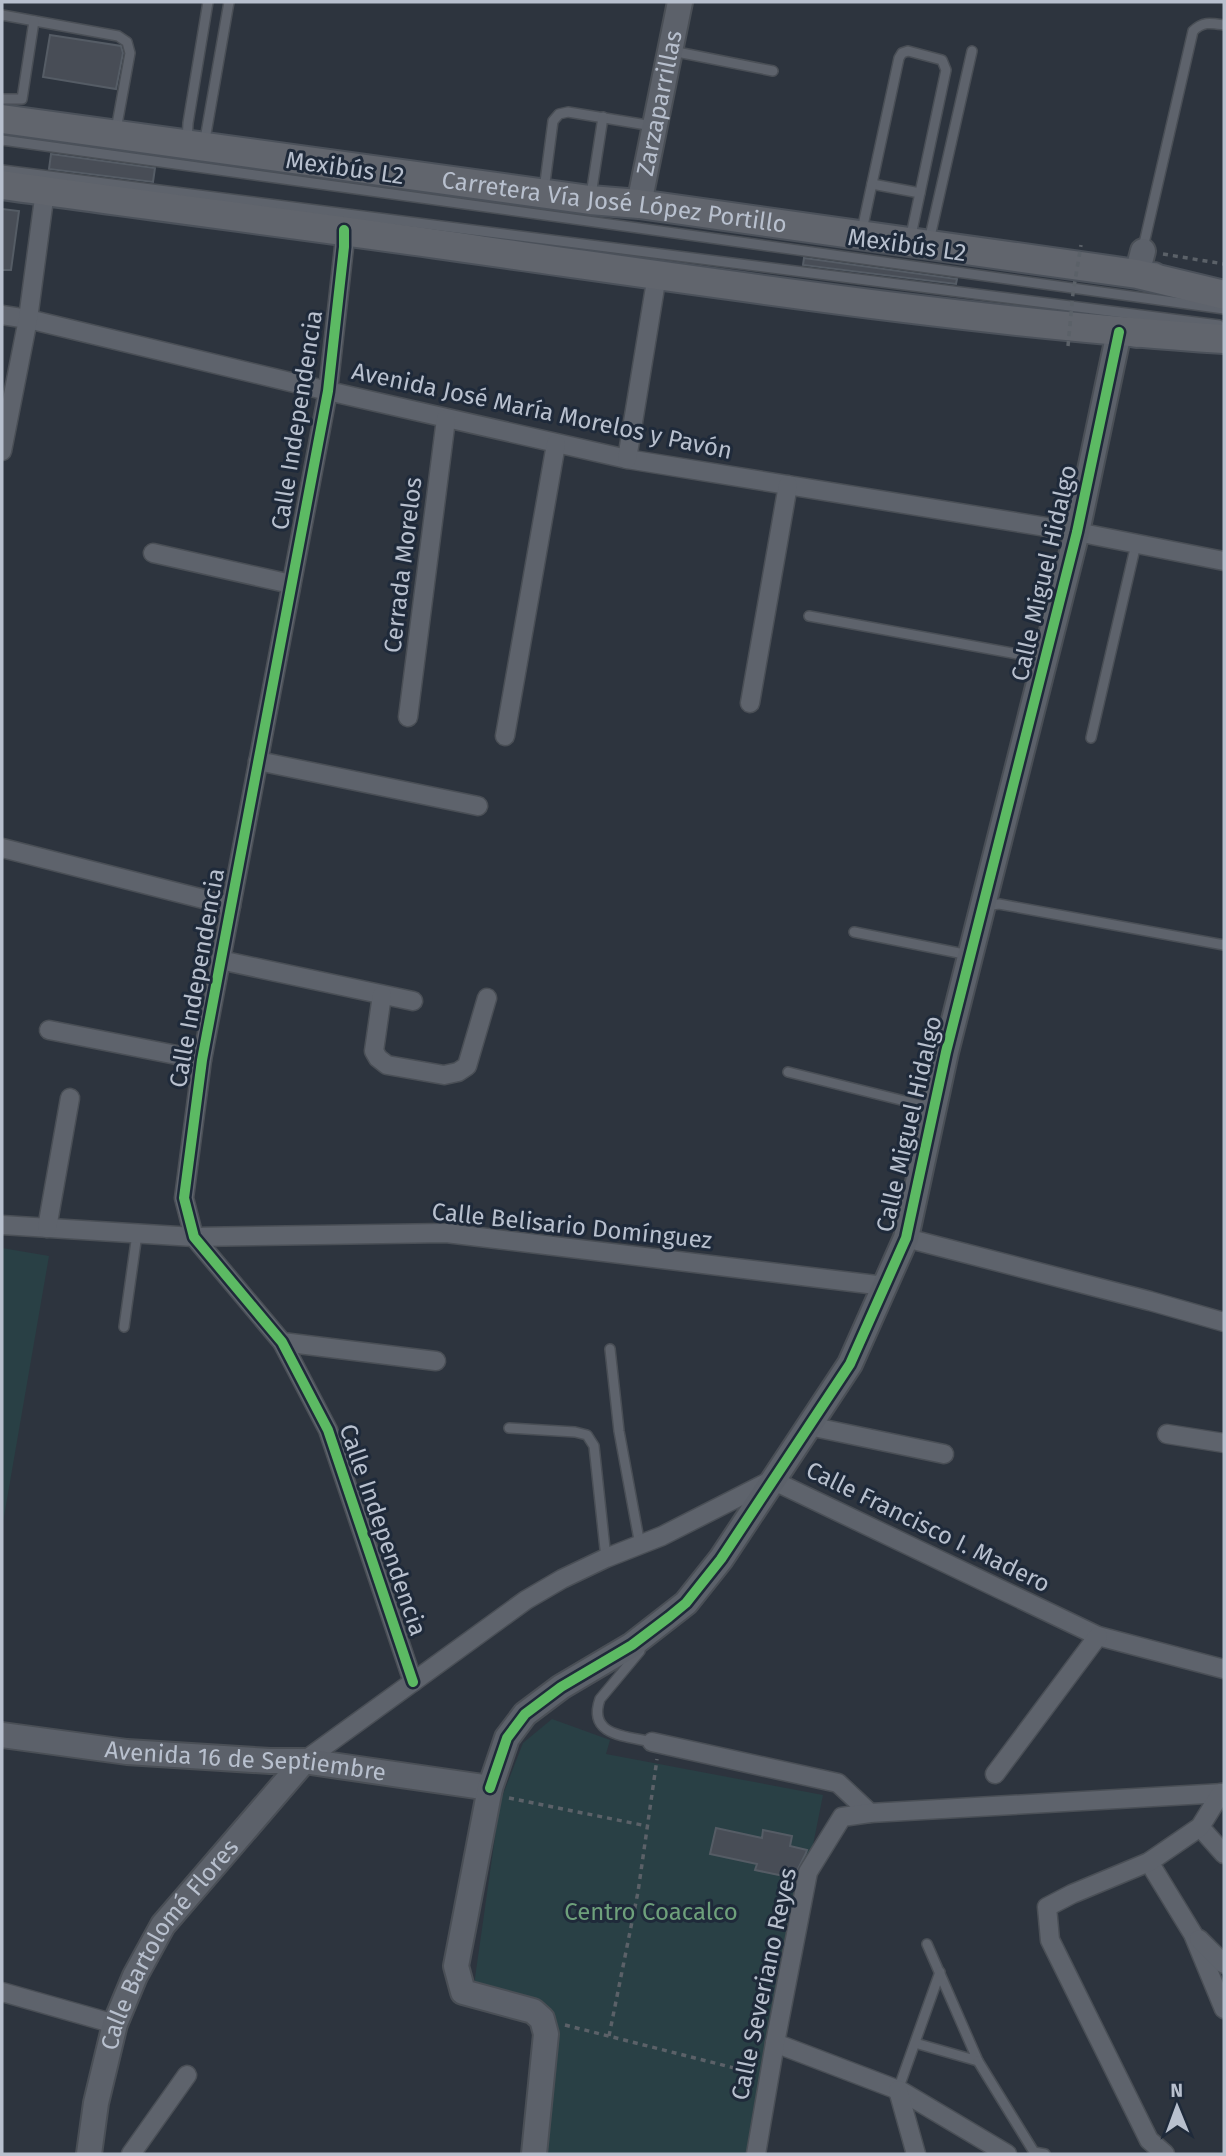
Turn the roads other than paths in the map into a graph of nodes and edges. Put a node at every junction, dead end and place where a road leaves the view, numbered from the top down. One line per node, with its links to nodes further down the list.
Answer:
1 (208, 2): 16 (lane)
2 (229, 2): 16 (lane)
3 (680, 2): 7 (street, Zarzaparrillas)
4 (2, 15): 5 (lane)
5 (34, 21): 10 (lane); 14 (lane)
6 (1224, 24): 28 (lane)
7 (670, 50): 9 (lane); 13 (street, Zarzaparrillas)
8 (972, 51): 27 (lane)
9 (773, 71)
10 (2, 99)
11 (603, 117): 13 (lane); 21 (lane); 23 (lane)
12 (2, 119): 14 (main road, Carretera Vía José López Portillo)
13 (655, 126): 24 (street, Zarzaparrillas)
14 (116, 134): 16 (main road, Carretera Vía José López Portillo)
15 (2, 140): 32 (lane, Mexibús L2)
16 (196, 146): 21 (main road, Carretera Vía José López Portillo)
17 (2, 170): 35 (lane, Mexibús L2)
18 (872, 184): 22 (lane); 22 (lane); 26 (lane)
19 (2, 185): 20 (main road)
20 (45, 191): 25 (main road); 34 (street)
21 (544, 193): 23 (main road, Carretera Vía José López Portillo)
22 (920, 193): 27 (lane)
23 (590, 200): 24 (main road, Carretera Vía José López Portillo)
24 (639, 204): 26 (main road, Carretera Vía José López Portillo)
25 (344, 230): 29 (main road); 39 (street, Calle Independencia)
26 (861, 237): 27 (main road, Carretera Vía José López Portillo)
27 (919, 243): 28 (main road, Carretera Vía José López Portillo)
28 (1140, 263): 30 (street); 31 (main road, Carretera Vía José López Portillo)
29 (657, 275): 36 (main road); 43 (street)
30 (1224, 282)
31 (1224, 295)
32 (1224, 309)
33 (2, 315): 34 (street, Avenida José María Morelos y Pavón)
34 (28, 318): 39 (street, Avenida José María Morelos y Pavón); 42 (street)
35 (1224, 326)
36 (1119, 332): 37 (main road); 38 (street); 45 (street, Calle Miguel Hidalgo)
37 (1224, 339)
38 (1224, 348)
39 (328, 391): 40 (street, Avenida José María Morelos y Pavón); 49 (street, Calle Independencia)
40 (446, 419): 41 (street, Avenida José María Morelos y Pavón); 53 (street, Cerrada Morelos)
41 (556, 444): 43 (street, Avenida José María Morelos y Pavón); 54 (street)
42 (2, 451)
43 (627, 458): 44 (street, Avenida José María Morelos y Pavón)
44 (788, 485): 45 (street, Avenida José María Morelos y Pavón); 52 (street)
45 (1077, 532): 46 (street); 51 (street, Calle Miguel Hidalgo)
46 (1136, 544): 48 (street); 55 (lane)
47 (153, 553): 49 (street)
48 (1224, 561)
49 (291, 584): 56 (street, Calle Independencia)
50 (809, 616): 51 (lane)
51 (1045, 659): 60 (street, Calle Miguel Hidalgo)
52 (750, 703)
53 (408, 717)
54 (505, 736)
55 (1091, 738)
56 (258, 761): 57 (street); 59 (street, Calle Independencia)
57 (478, 806)
58 (2, 848): 59 (street)
59 (231, 906): 64 (street, Calle Independencia)
60 (983, 906): 62 (lane); 63 (street, Calle Miguel Hidalgo)
61 (854, 932): 63 (lane)
62 (1224, 946)
63 (971, 956): 72 (street, Calle Miguel Hidalgo)
64 (220, 960): 65 (street); 69 (street, Calle Independencia)
65 (382, 995): 66 (street); 67 (street)
66 (487, 998)
67 (413, 1001)
68 (48, 1030): 69 (street)
69 (202, 1060): 76 (street, Calle Independencia)
70 (789, 1072): 72 (lane)
71 (69, 1098): 74 (street)
72 (934, 1109): 77 (street, Calle Miguel Hidalgo)
73 (2, 1225): 74 (street, Calle Belisario Domínguez)
74 (47, 1228): 75 (street, Calle Belisario Domínguez)
75 (137, 1234): 76 (street, Calle Belisario Domínguez); 80 (lane)
76 (194, 1237): 78 (street, Calle Belisario Domínguez); 81 (street, Calle Independencia)
77 (906, 1238): 78 (street, Calle Miguel Hidalgo); 79 (street)
78 (885, 1286): 84 (street, Calle Miguel Hidalgo)
79 (1224, 1322)
80 (124, 1327)
81 (282, 1342): 83 (street); 95 (street, Calle Independencia)
82 (610, 1349): 90 (lane)
83 (436, 1361)
84 (809, 1426): 88 (street); 89 (street, Calle Miguel Hidalgo)
85 (509, 1428): 91 (lane)
86 (1167, 1434): 87 (street)
87 (1224, 1443)
88 (944, 1454)
89 (772, 1480): 90 (street, Calle Francisco I. Madero); 92 (street, Calle Miguel Hidalgo); 93 (street, Calle Francisco I. Madero)
90 (640, 1545): 91 (street, Calle Francisco I. Madero)
91 (606, 1558): 95 (street, Calle Francisco I. Madero)
92 (668, 1617): 97 (lane); 100 (street, Calle Miguel Hidalgo)
93 (1098, 1636): 94 (street, Calle Francisco I. Madero); 99 (street)
94 (1224, 1669)
95 (414, 1682): 98 (street, Calle Francisco I. Madero)
96 (2, 1735): 98 (street, Avenida 16 de Septiembre)
97 (656, 1743): 102 (street)
98 (304, 1762): 100 (street, Avenida 16 de Septiembre); 112 (street, Calle Bartolomé Flores)
99 (995, 1774)
100 (489, 1791): 120 (street, Calle Miguel Hidalgo)
101 (1223, 1793): 102 (street, Calle Severiano Reyes); 103 (street)
102 (870, 1812): 113 (street, Calle Severiano Reyes)
103 (1200, 1827): 104 (street); 105 (street)
104 (1224, 1854)
105 (1149, 1862): 106 (street); 125 (street)
106 (1193, 1934): 108 (street); 111 (street)
107 (927, 1944): 109 (lane)
108 (1224, 1964)
109 (940, 1972): 114 (lane); 115 (lane)
110 (2, 1992): 112 (street)
111 (1224, 2009)
112 (115, 2024): 118 (street, Calle Bartolomé Flores)
113 (775, 2043): 117 (street); 121 (street, Calle Severiano Reyes)
114 (915, 2043): 115 (lane); 117 (lane)
115 (978, 2061): 124 (lane)
116 (187, 2075): 119 (street)
117 (898, 2090): 122 (street); 123 (street)
118 (89, 2154)
119 (131, 2154)
120 (534, 2154)
121 (756, 2154)
122 (916, 2154)
123 (1007, 2154)
124 (1045, 2154)
125 (1165, 2154)

